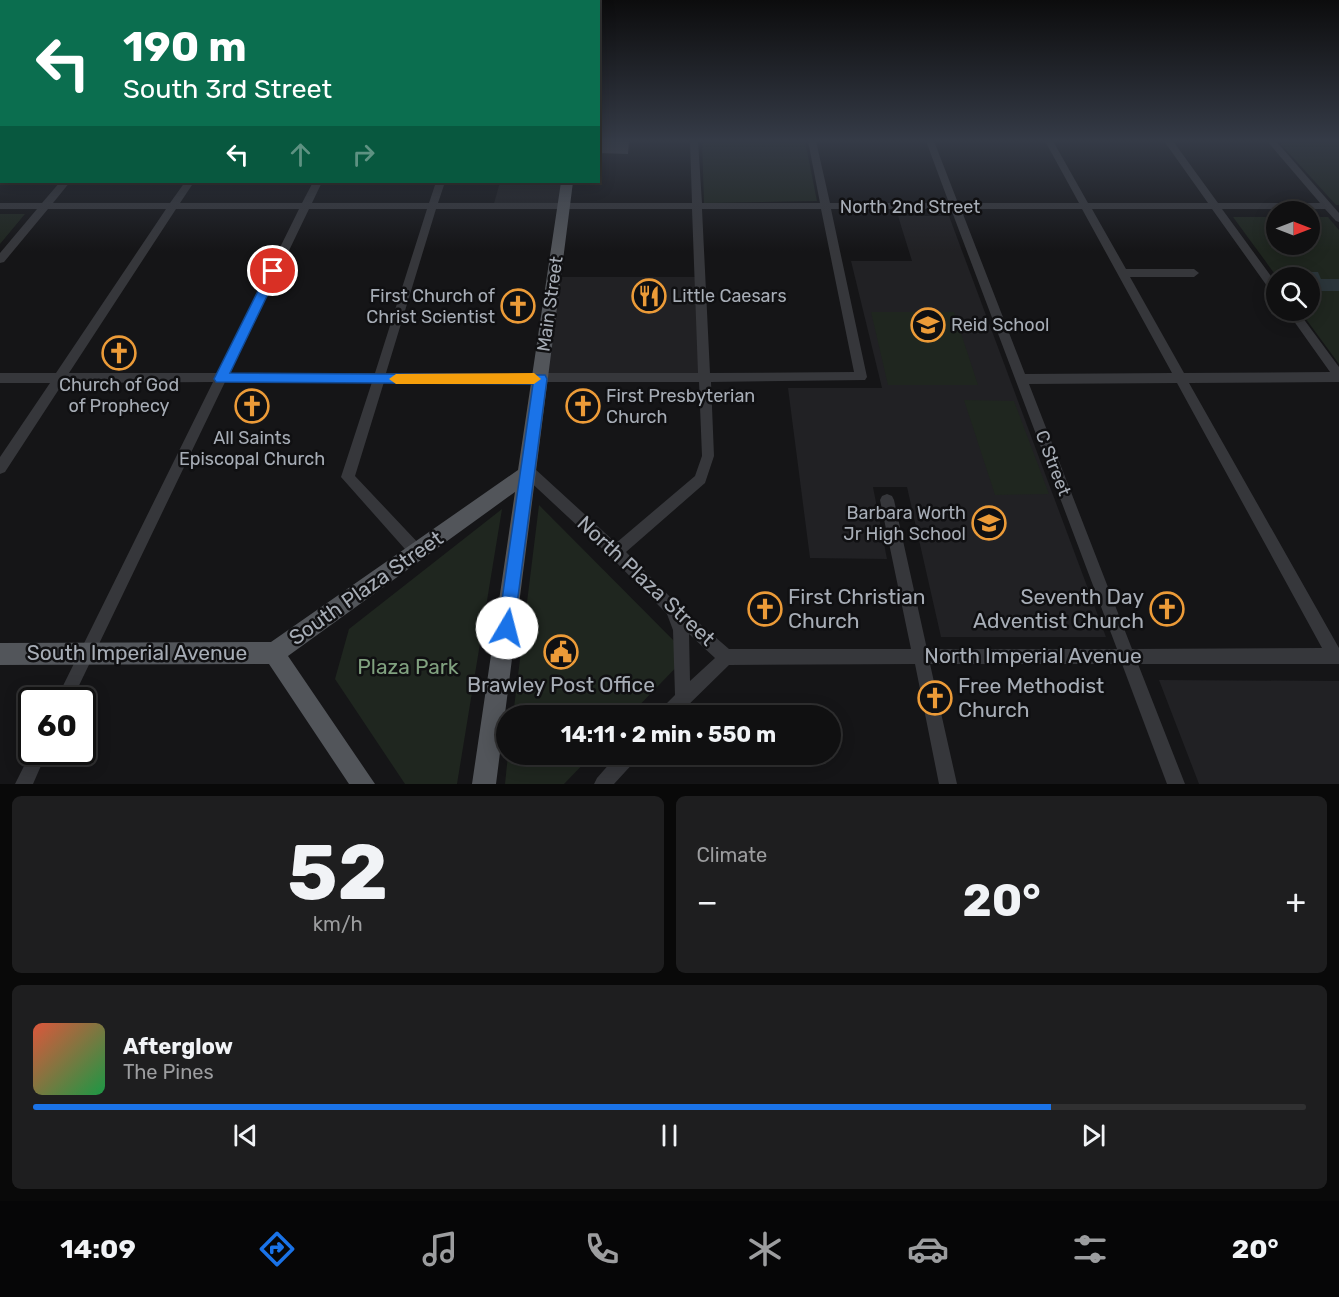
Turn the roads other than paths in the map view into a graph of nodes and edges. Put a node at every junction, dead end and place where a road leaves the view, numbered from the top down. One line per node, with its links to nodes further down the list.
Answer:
1 (696, 178): 23 (street)
2 (819, 178): 19 (street)
3 (944, 178): 20 (street, C Street)
4 (1069, 178): 21 (street)
5 (1195, 178): 22 (street)
6 (1303, 178): 14 (street)
7 (65, 183): 13 (street)
8 (188, 183): 15 (street)
9 (317, 183): 16 (street)
10 (440, 183): 17 (street)
11 (567, 183): 18 (main road, Main Street)
12 (0, 206): 13 (street, North 2nd Street)
13 (45, 206): 15 (street, North 2nd Street); 25 (street)
14 (1328, 206): 22 (street, North 2nd Street); 24 (street)
15 (172, 207): 16 (street, North 2nd Street); 34 (street)
16 (305, 207): 17 (street, North 2nd Street); 35 (street)
17 (432, 207): 18 (street, North 2nd Street); 36 (street)
18 (564, 207): 23 (street, North 2nd Street); 37 (main road, Main Street)
19 (825, 207): 20 (street, North 2nd Street); 23 (street, North 2nd Street); 33 (street)
20 (956, 207): 21 (street, North 2nd Street); 38 (street, C Street)
21 (1085, 207): 22 (street, North 2nd Street); 26 (street)
22 (1216, 207): 28 (street)
23 (697, 208): 33 (street)
24 (1339, 219)
25 (0, 260)
26 (1121, 273): 27 (street); 30 (street)
27 (1194, 273)
28 (1266, 276)
29 (1299, 321): 31 (street)
30 (1178, 377): 31 (street); 38 (street); 50 (street)
31 (1339, 377)
32 (0, 378): 34 (street)
33 (704, 378): 37 (street); 43 (street)
34 (59, 379): 35 (street); 39 (street)
35 (221, 379): 36 (street); 47 (street)
36 (378, 379): 37 (street); 42 (street)
37 (540, 379): 40 (main road, Main Street)
38 (1021, 379): 49 (street, C Street)
39 (0, 468)
40 (529, 472): 42 (main road, South Plaza Street); 43 (street, North Plaza Street); 60 (main road, Main Street)
41 (886, 500): 48 (street)
42 (417, 552): 45 (main road, South Plaza Street)
43 (616, 552): 44 (street, North Plaza Street)
44 (673, 610): 51 (street, North Plaza Street); 53 (street)
45 (274, 653): 47 (main road, South Imperial Avenue); 57 (main road, South Plaza Street)
46 (0, 654): 47 (main road, South Imperial Avenue)
47 (87, 654): 52 (street)
48 (921, 655): 49 (street, North Imperial Avenue); 51 (street, North Imperial Avenue); 61 (street)
49 (1129, 656): 50 (street, North Imperial Avenue); 62 (street, C Street)
50 (1337, 656)
51 (726, 657): 53 (street, North Plaza Street)
52 (70, 687)
53 (682, 697): 54 (street, North Plaza Street)
54 (675, 705)
55 (33, 765): 59 (street)
56 (621, 765): 58 (street)
57 (359, 783)
58 (605, 783)
59 (24, 784)
60 (484, 784)
61 (948, 784)
62 (1176, 784)

